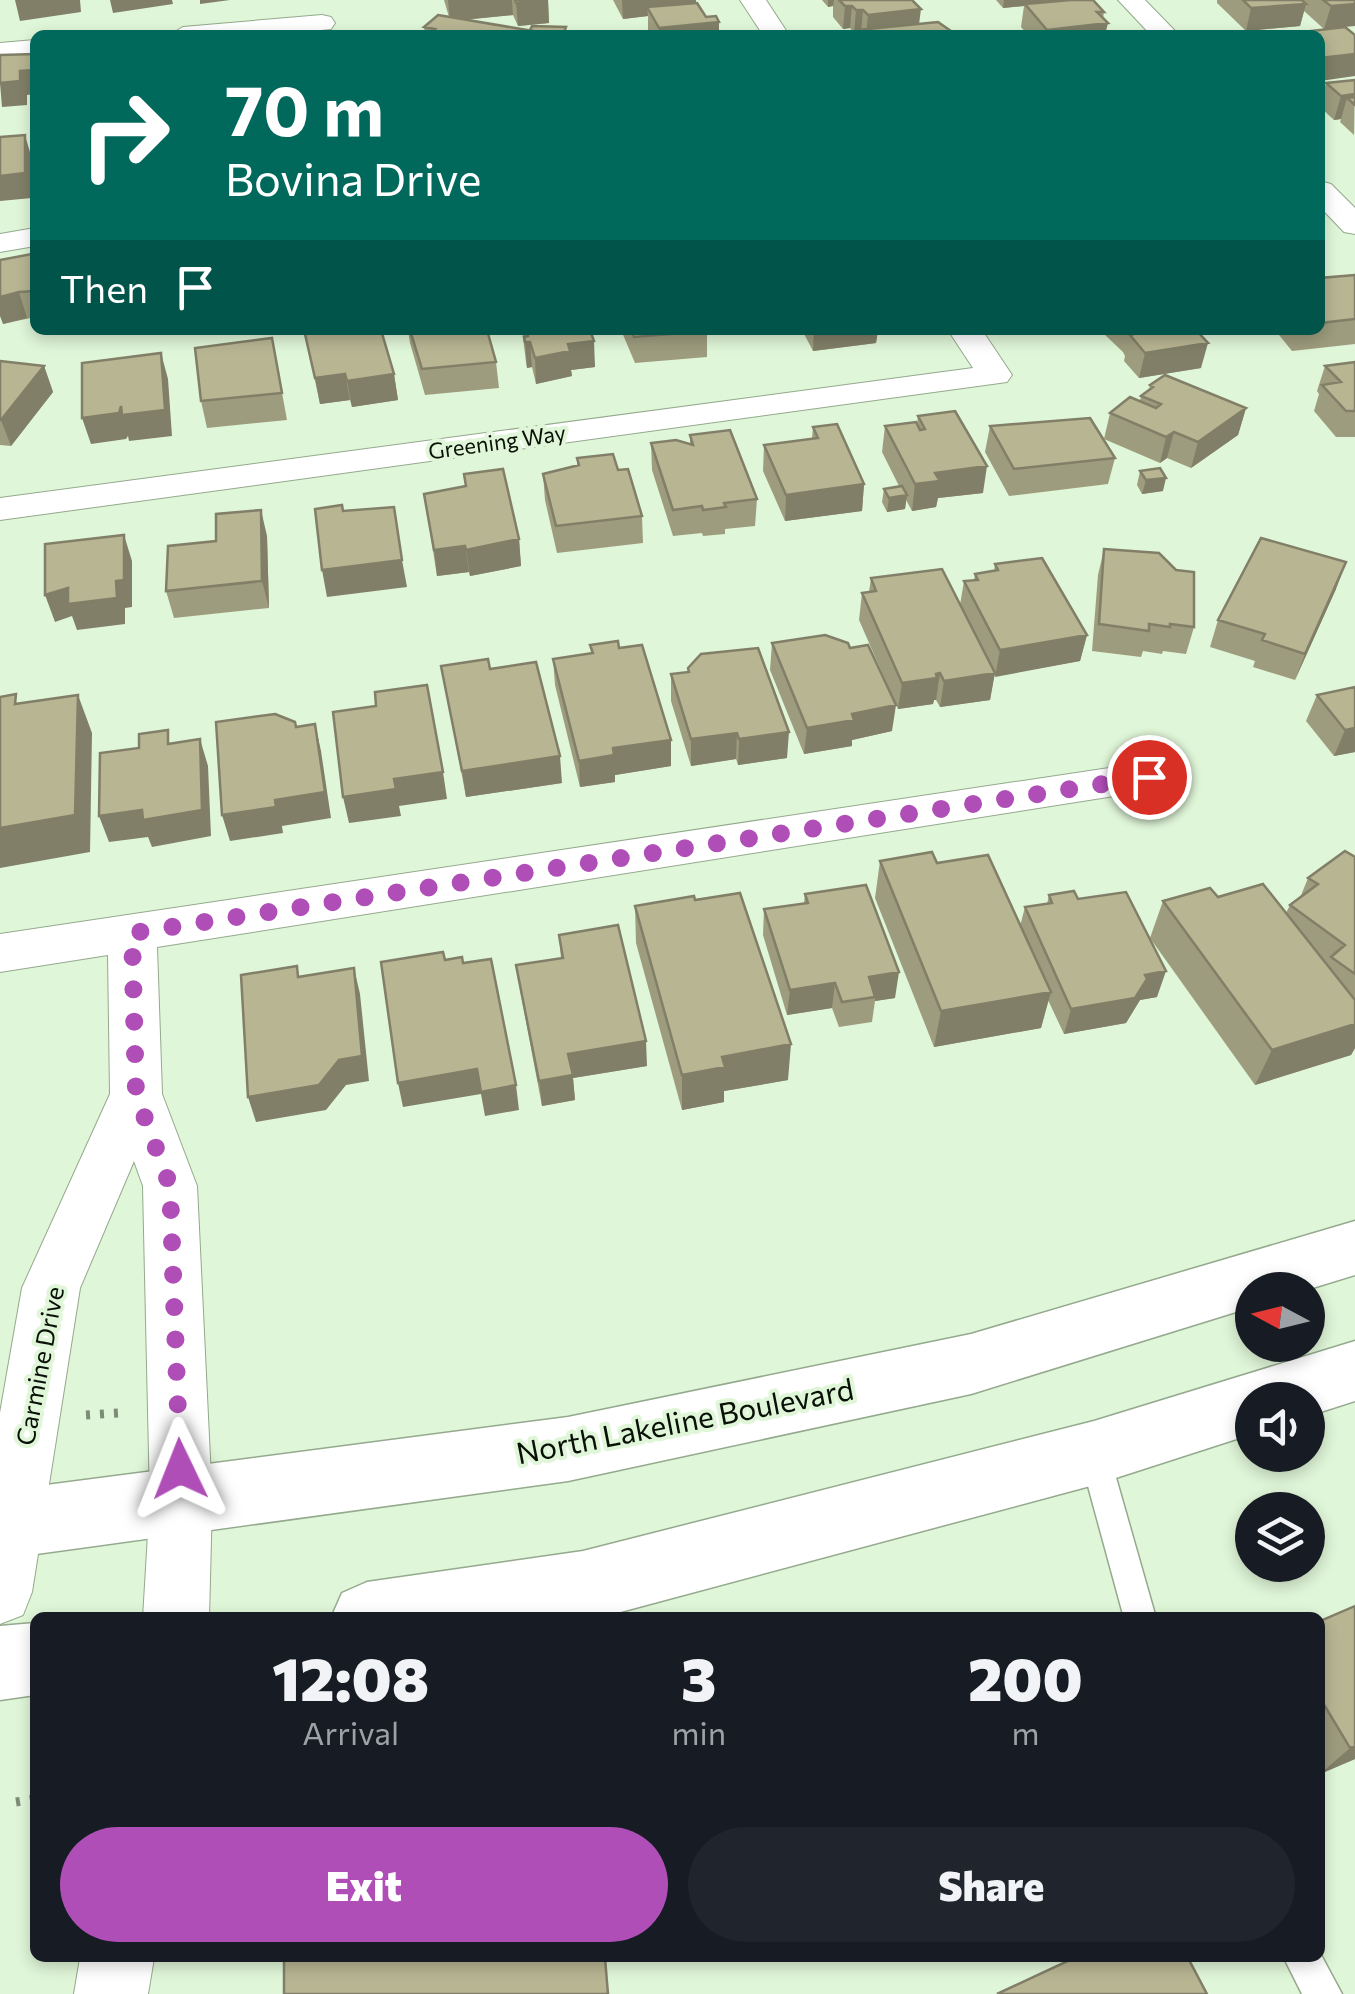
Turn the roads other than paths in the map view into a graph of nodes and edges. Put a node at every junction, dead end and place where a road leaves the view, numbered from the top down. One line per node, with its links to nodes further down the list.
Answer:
1 (754, 0): 5 (street)
2 (1131, 0): 6 (street)
3 (322, 22): 4 (street)
4 (236, 30)
5 (773, 30)
6 (1161, 30)
7 (30, 49): 8 (street)
8 (0, 52)
9 (1325, 195): 10 (street)
10 (1355, 226)
11 (30, 237): 12 (street)
12 (0, 243)
13 (969, 335): 14 (street, Greening Way)
14 (0, 509)
15 (1149, 777): 16 (street)
16 (132, 933): 17 (street); 18 (street, Carmine Drive)
17 (0, 953)
18 (136, 1094): 24 (street, Carmine Drive); 25 (street, Carmine Drive)
19 (1355, 1248): 24 (main road, North Lakeline Boulevard)
20 (1355, 1371): 21 (main road)
21 (1320, 1382)
22 (1235, 1408): 23 (main road)
23 (1094, 1453): 28 (main road); 29 (lane)
24 (181, 1500): 25 (main road, North Lakeline Boulevard); 27 (street, Carmine Drive)
25 (6, 1525): 26 (street, Carmine Drive)
26 (0, 1592)
27 (176, 1612)
28 (408, 1612)
29 (1138, 1612)
30 (30, 1659): 31 (main road)
31 (0, 1662)
32 (117, 1962): 34 (street)
33 (1304, 1962): 35 (lane)
34 (111, 1994)
35 (1323, 1994)

